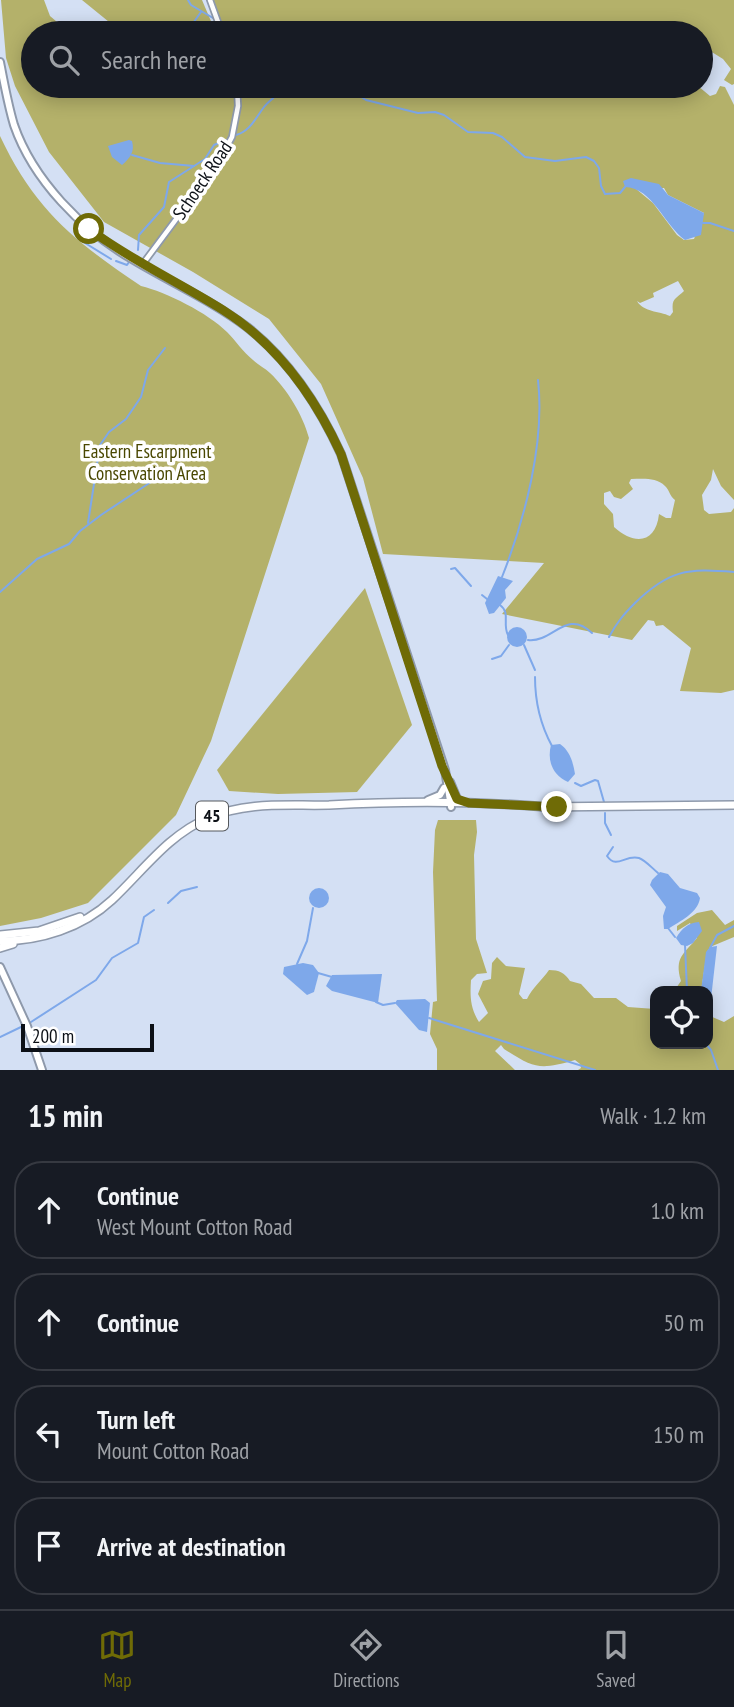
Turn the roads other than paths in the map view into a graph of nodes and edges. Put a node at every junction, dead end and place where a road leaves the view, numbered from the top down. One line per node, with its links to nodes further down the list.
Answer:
1 (210, 0): 2 (street)
2 (218, 21)
3 (0, 62): 5 (main road)
4 (238, 98): 5 (street, Schoeck Road)
5 (142, 265): 6 (main road)
6 (443, 768): 7 (main road); 9 (main road); 11 (main road)
7 (444, 788): 8 (main road); 11 (main road)
8 (395, 803): 10 (main road, 45); 11 (main road, 45)
9 (469, 803): 11 (main road, 45); 13 (main road)
10 (328, 805): 11 (main road, 45); 14 (main road, 45)
11 (449, 805): 13 (main road, 45)
12 (734, 805): 13 (main road, 45)
13 (547, 807)
14 (121, 891): 15 (main road, 45); 16 (main road)
15 (61, 931): 17 (main road, 45); 18 (main road)
16 (0, 935)
17 (0, 941)
18 (0, 948)
19 (0, 967): 20 (main road)
20 (42, 1070)

